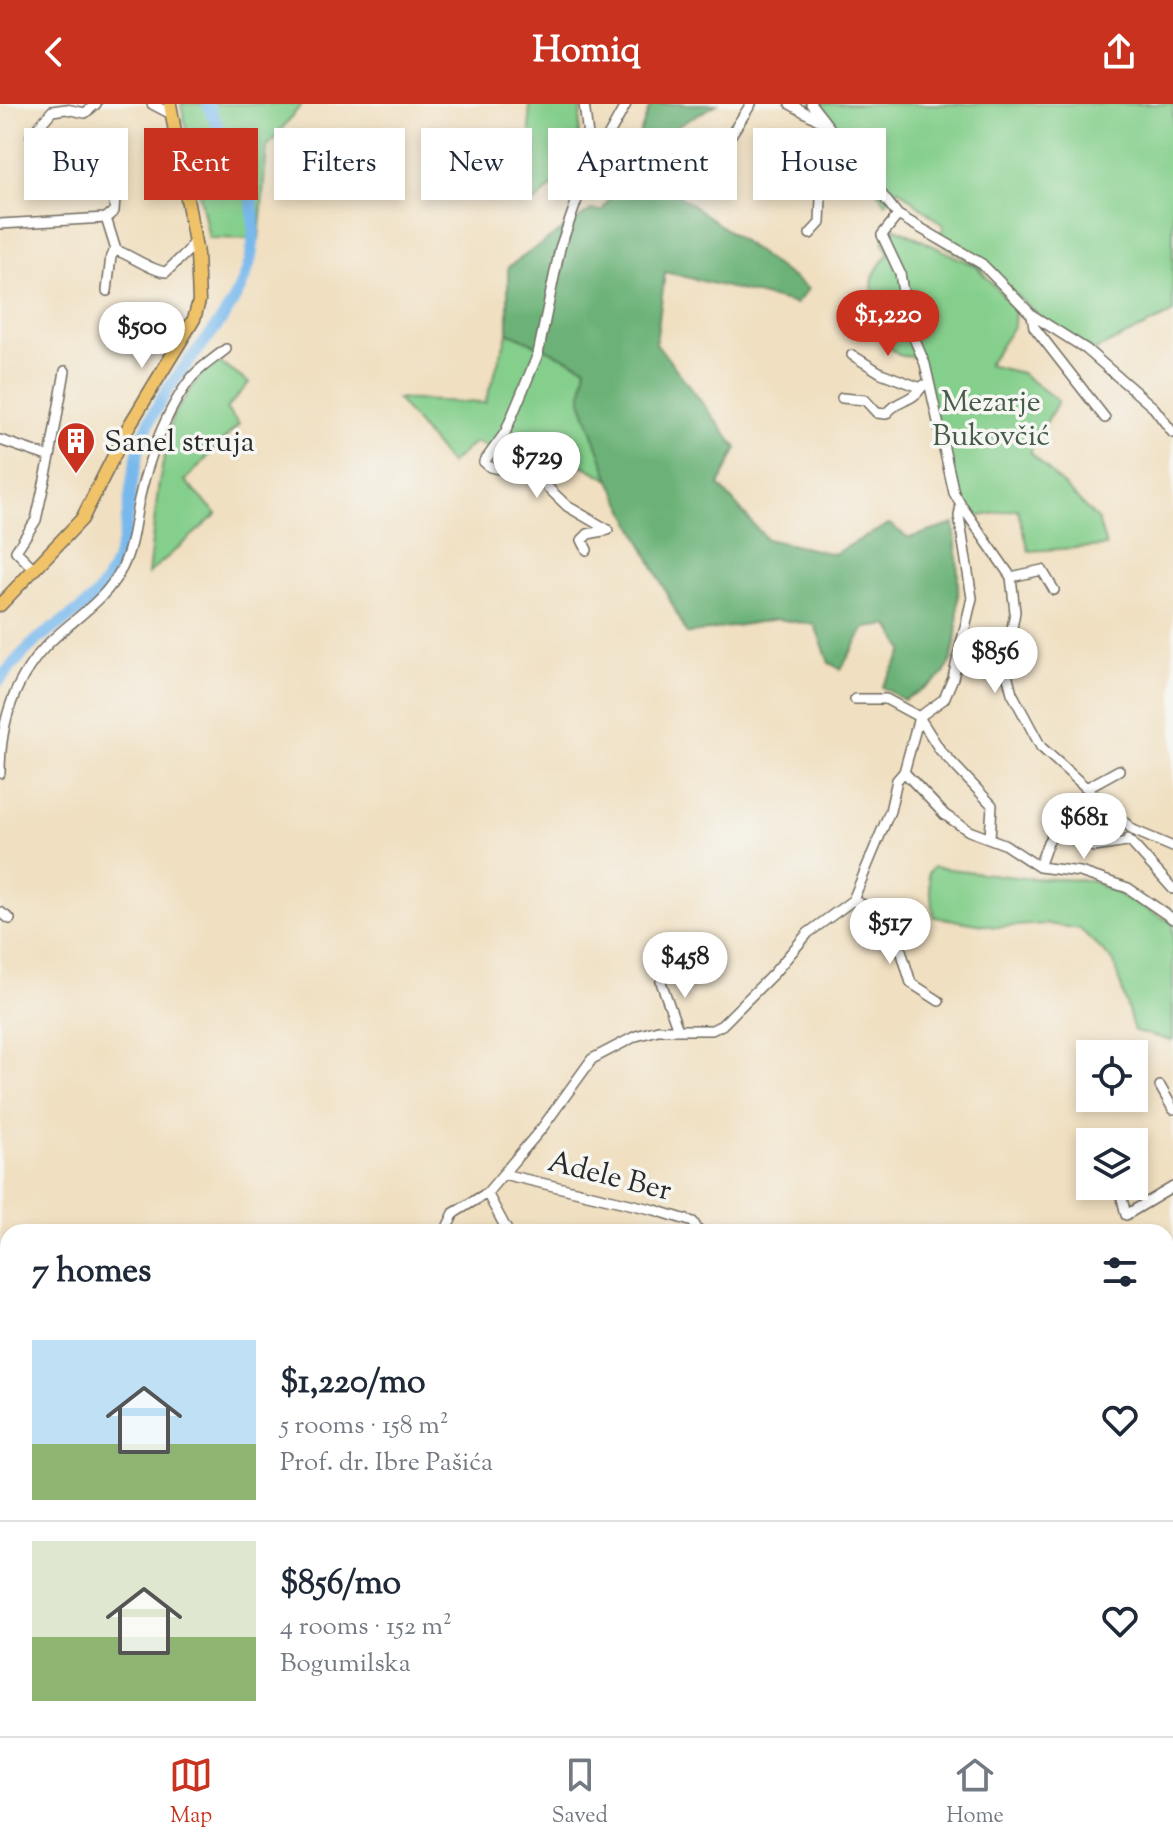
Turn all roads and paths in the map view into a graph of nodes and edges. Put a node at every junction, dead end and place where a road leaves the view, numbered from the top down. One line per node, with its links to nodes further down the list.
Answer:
1 (96, 104): 10 (street)
2 (152, 104): 8 (street)
3 (584, 104): 11 (street)
4 (626, 104): 12 (street)
5 (751, 104): 13 (street)
6 (790, 104): 9 (street)
7 (811, 104): 9 (street)
8 (172, 110): 20 (main road)
9 (822, 122): 16 (street); 19 (street)
10 (38, 128)
11 (587, 128)
12 (613, 128)
13 (735, 128)
14 (115, 200): 17 (street)
15 (577, 200): 35 (street)
16 (898, 215): 23 (street); 27 (street)
17 (106, 218): 18 (street); 21 (street)
18 (0, 224)
19 (810, 234)
20 (195, 239): 21 (street); 36 (main road)
21 (116, 250): 22 (street)
22 (107, 291)
23 (1032, 315): 30 (street); 31 (street)
24 (226, 349): 44 (street)
25 (852, 355): 28 (street)
26 (65, 371): 33 (street)
27 (929, 380): 28 (street); 34 (street)
28 (921, 388): 29 (street)
29 (842, 398)
30 (1105, 418)
31 (1173, 433)
32 (0, 440): 33 (street)
33 (50, 457): 36 (street)
34 (961, 505): 37 (street); 41 (street)
35 (587, 550)
36 (35, 570): 39 (main road)
37 (1011, 577): 38 (street); 45 (street)
38 (1054, 590)
39 (0, 605)
40 (855, 699): 41 (street)
41 (919, 717): 43 (street); 47 (street)
42 (1119, 770): 45 (street)
43 (904, 772): 47 (street); 52 (street)
44 (0, 773)
45 (1088, 787): 46 (street)
46 (1133, 830): 48 (street); 49 (street)
47 (990, 838): 50 (street)
48 (1127, 842): 50 (street); 51 (street)
49 (1173, 847)
50 (1039, 867): 55 (street)
51 (1173, 889)
52 (853, 900): 57 (street); 58 (street, Adele Ber)
53 (0, 912): 54 (street)
54 (10, 919)
55 (1173, 919)
56 (661, 982): 58 (street)
57 (939, 1001)
58 (678, 1030): 61 (street, Adele Ber)
59 (1160, 1086): 60 (street)
60 (1173, 1109)
61 (503, 1174): 63 (street, Adele Ber); 67 (street, Adele Ber)
62 (1173, 1187): 64 (street)
63 (487, 1193): 65 (street, Adele Ber); 66 (street)
64 (1122, 1200)
65 (449, 1224)
66 (504, 1224)
67 (694, 1224)

